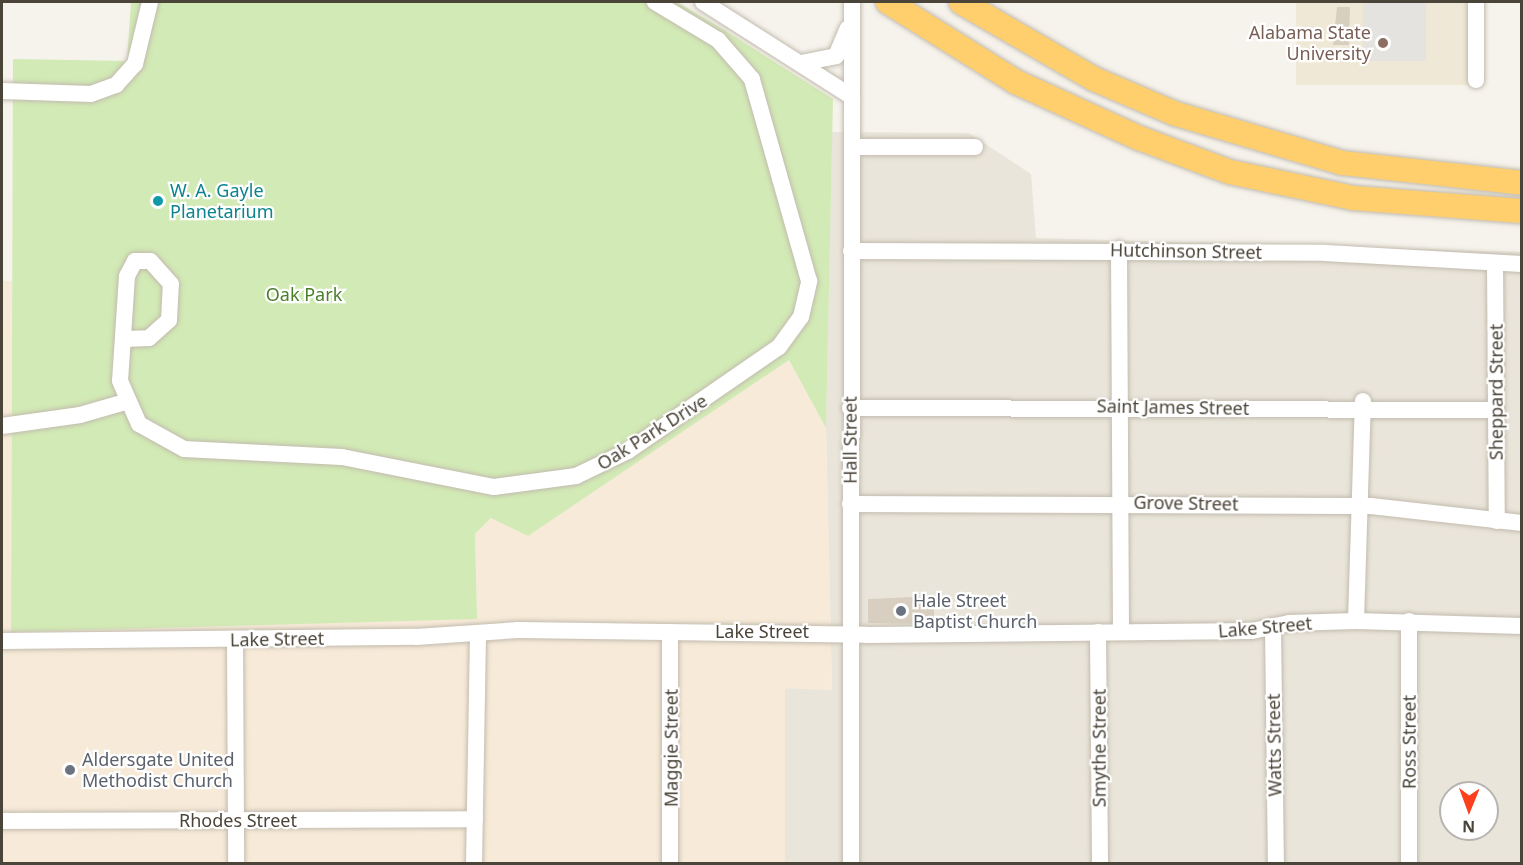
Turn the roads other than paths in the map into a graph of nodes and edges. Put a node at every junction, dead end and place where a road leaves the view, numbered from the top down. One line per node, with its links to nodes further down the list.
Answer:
1 (150, 2): 10 (street)
2 (655, 2): 21 (street, Oak Park Drive)
3 (703, 2): 8 (street)
4 (888, 2): 15 (highway)
5 (961, 2): 14 (highway)
6 (1476, 2): 9 (street)
7 (852, 9): 8 (street, Hall Street); 11 (street, Hall Street)
8 (801, 63): 11 (street)
9 (1476, 80)
10 (2, 91)
11 (852, 97): 12 (street, Hall Street)
12 (852, 147): 13 (street); 17 (street, Hall Street)
13 (975, 147)
14 (1521, 183)
15 (1521, 211)
16 (1119, 249): 17 (street, Hutchinson Street); 18 (street, Hutchinson Street); 23 (street)
17 (851, 251): 24 (street, Hall Street)
18 (1495, 263): 19 (street, Hutchinson Street); 25 (street, Sheppard Street)
19 (1521, 264)
20 (124, 339): 20 (street, Oak Park Drive); 21 (street, Oak Park Drive)
21 (125, 402): 26 (street)
22 (1363, 405): 23 (street, Saint James Street); 25 (street, Saint James Street); 29 (street)
23 (1119, 406): 24 (street, Saint James Street); 27 (street)
24 (850, 408): 28 (street, Hall Street)
25 (1496, 410): 30 (street, Sheppard Street)
26 (2, 426)
27 (1119, 502): 28 (street, Grove Street); 29 (street, Grove Street); 38 (street)
28 (850, 504): 40 (street, Hall Street)
29 (1360, 506): 30 (street, Grove Street); 32 (street)
30 (1497, 521): 31 (street, Grove Street)
31 (1521, 523)
32 (1356, 621): 33 (street, Lake Street); 35 (street, Lake Street)
33 (1409, 621): 34 (street, Lake Street); 52 (street, Ross Street)
34 (1521, 626)
35 (1273, 627): 38 (street, Lake Street); 51 (street, Watts Street)
36 (670, 632): 39 (street, Lake Street); 40 (street, Lake Street); 48 (street, Maggie Street)
37 (1098, 632): 38 (street, Lake Street); 40 (street, Lake Street); 50 (street, Smythe Street)
38 (1120, 632)
39 (478, 633): 41 (street, Lake Street); 43 (street)
40 (849, 634): 49 (street, Hall Street)
41 (235, 639): 42 (street, Lake Street); 44 (street)
42 (2, 641)
43 (475, 819): 44 (street, Rhodes Street); 47 (street)
44 (237, 820): 45 (street, Rhodes Street); 46 (street)
45 (2, 821)
46 (236, 864)
47 (474, 864)
48 (670, 864)
49 (851, 864)
50 (1100, 864)
51 (1276, 864)
52 (1409, 864)

